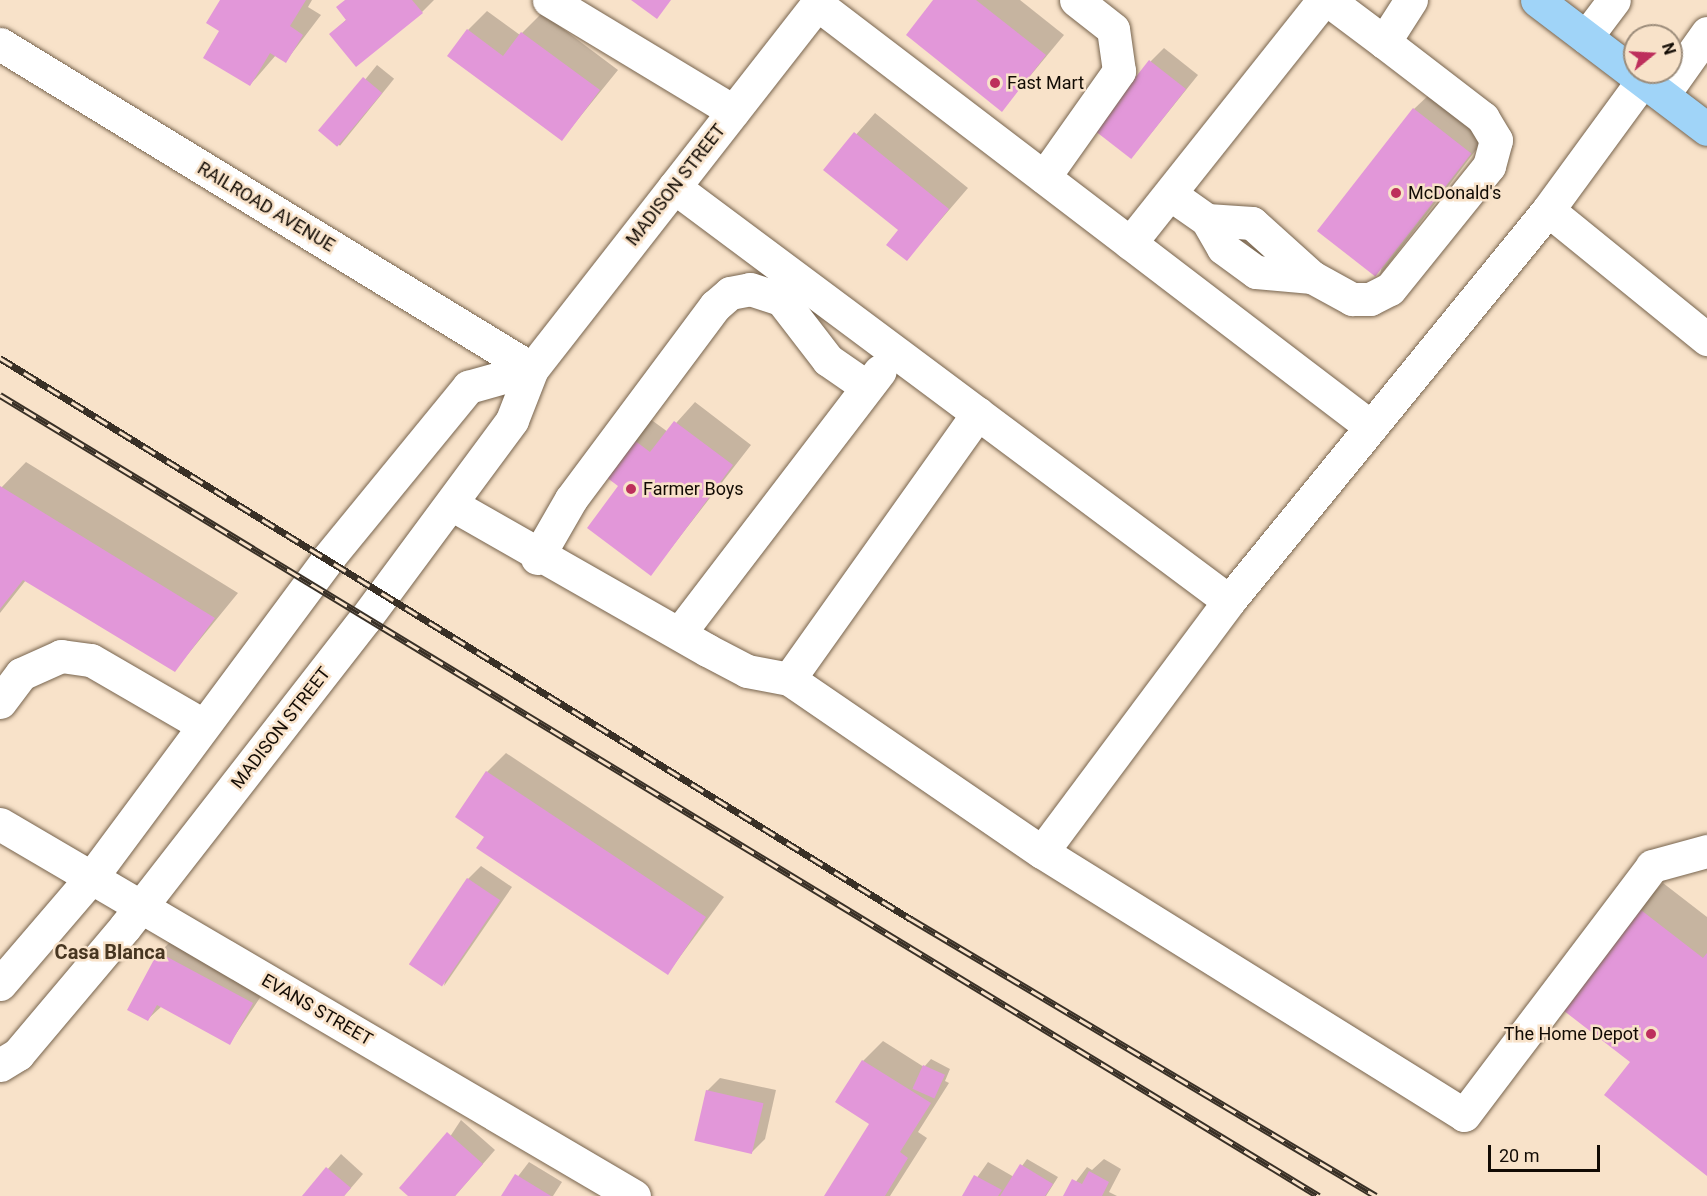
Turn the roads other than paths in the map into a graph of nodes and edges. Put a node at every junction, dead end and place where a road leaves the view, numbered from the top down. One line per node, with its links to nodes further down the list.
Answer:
1 (549, 0): 14 (street)
2 (1076, 0): 16 (street)
3 (1323, 0): 18 (street)
4 (1328, 0): 11 (street)
5 (1411, 0): 11 (street)
6 (1537, 0): 10 (main road)
7 (1614, 0): 10 (street)
8 (818, 2): 14 (street, MADISON STREET); 16 (street)
9 (1707, 33): 13 (street)
10 (1586, 37): 13 (main road)
11 (1384, 42): 18 (street)
12 (0, 45): 23 (street, RAILROAD AVENUE)
13 (1653, 88): 15 (main road); 19 (street)
14 (733, 111): 17 (street, MADISON STREET)
15 (1707, 129)
16 (1044, 177): 20 (street)
17 (674, 188): 22 (street); 23 (street, MADISON STREET)
18 (1170, 194): 20 (street)
19 (1548, 210): 21 (street); 26 (street)
20 (1130, 243): 26 (street)
21 (1707, 339)
22 (895, 352): 24 (street); 25 (street)
23 (532, 369): 27 (street, MADISON STREET); 33 (street)
24 (867, 387): 28 (street); 30 (street)
25 (978, 413): 29 (street); 31 (street)
26 (1371, 427): 29 (street)
27 (451, 504): 28 (street); 38 (street, MADISON STREET)
28 (537, 558): 30 (street)
29 (1229, 601): 36 (street)
30 (681, 632): 31 (street)
31 (789, 679): 36 (street)
32 (0, 702): 33 (street)
33 (203, 725): 37 (street)
34 (0, 824): 37 (street, EVANS STREET)
35 (1707, 851): 36 (street)
36 (1042, 852)
37 (91, 878): 38 (street, EVANS STREET); 39 (street)
38 (141, 906): 40 (street, MADISON STREET); 41 (street, EVANS STREET)
39 (0, 984)
40 (0, 1065)
41 (634, 1196)

